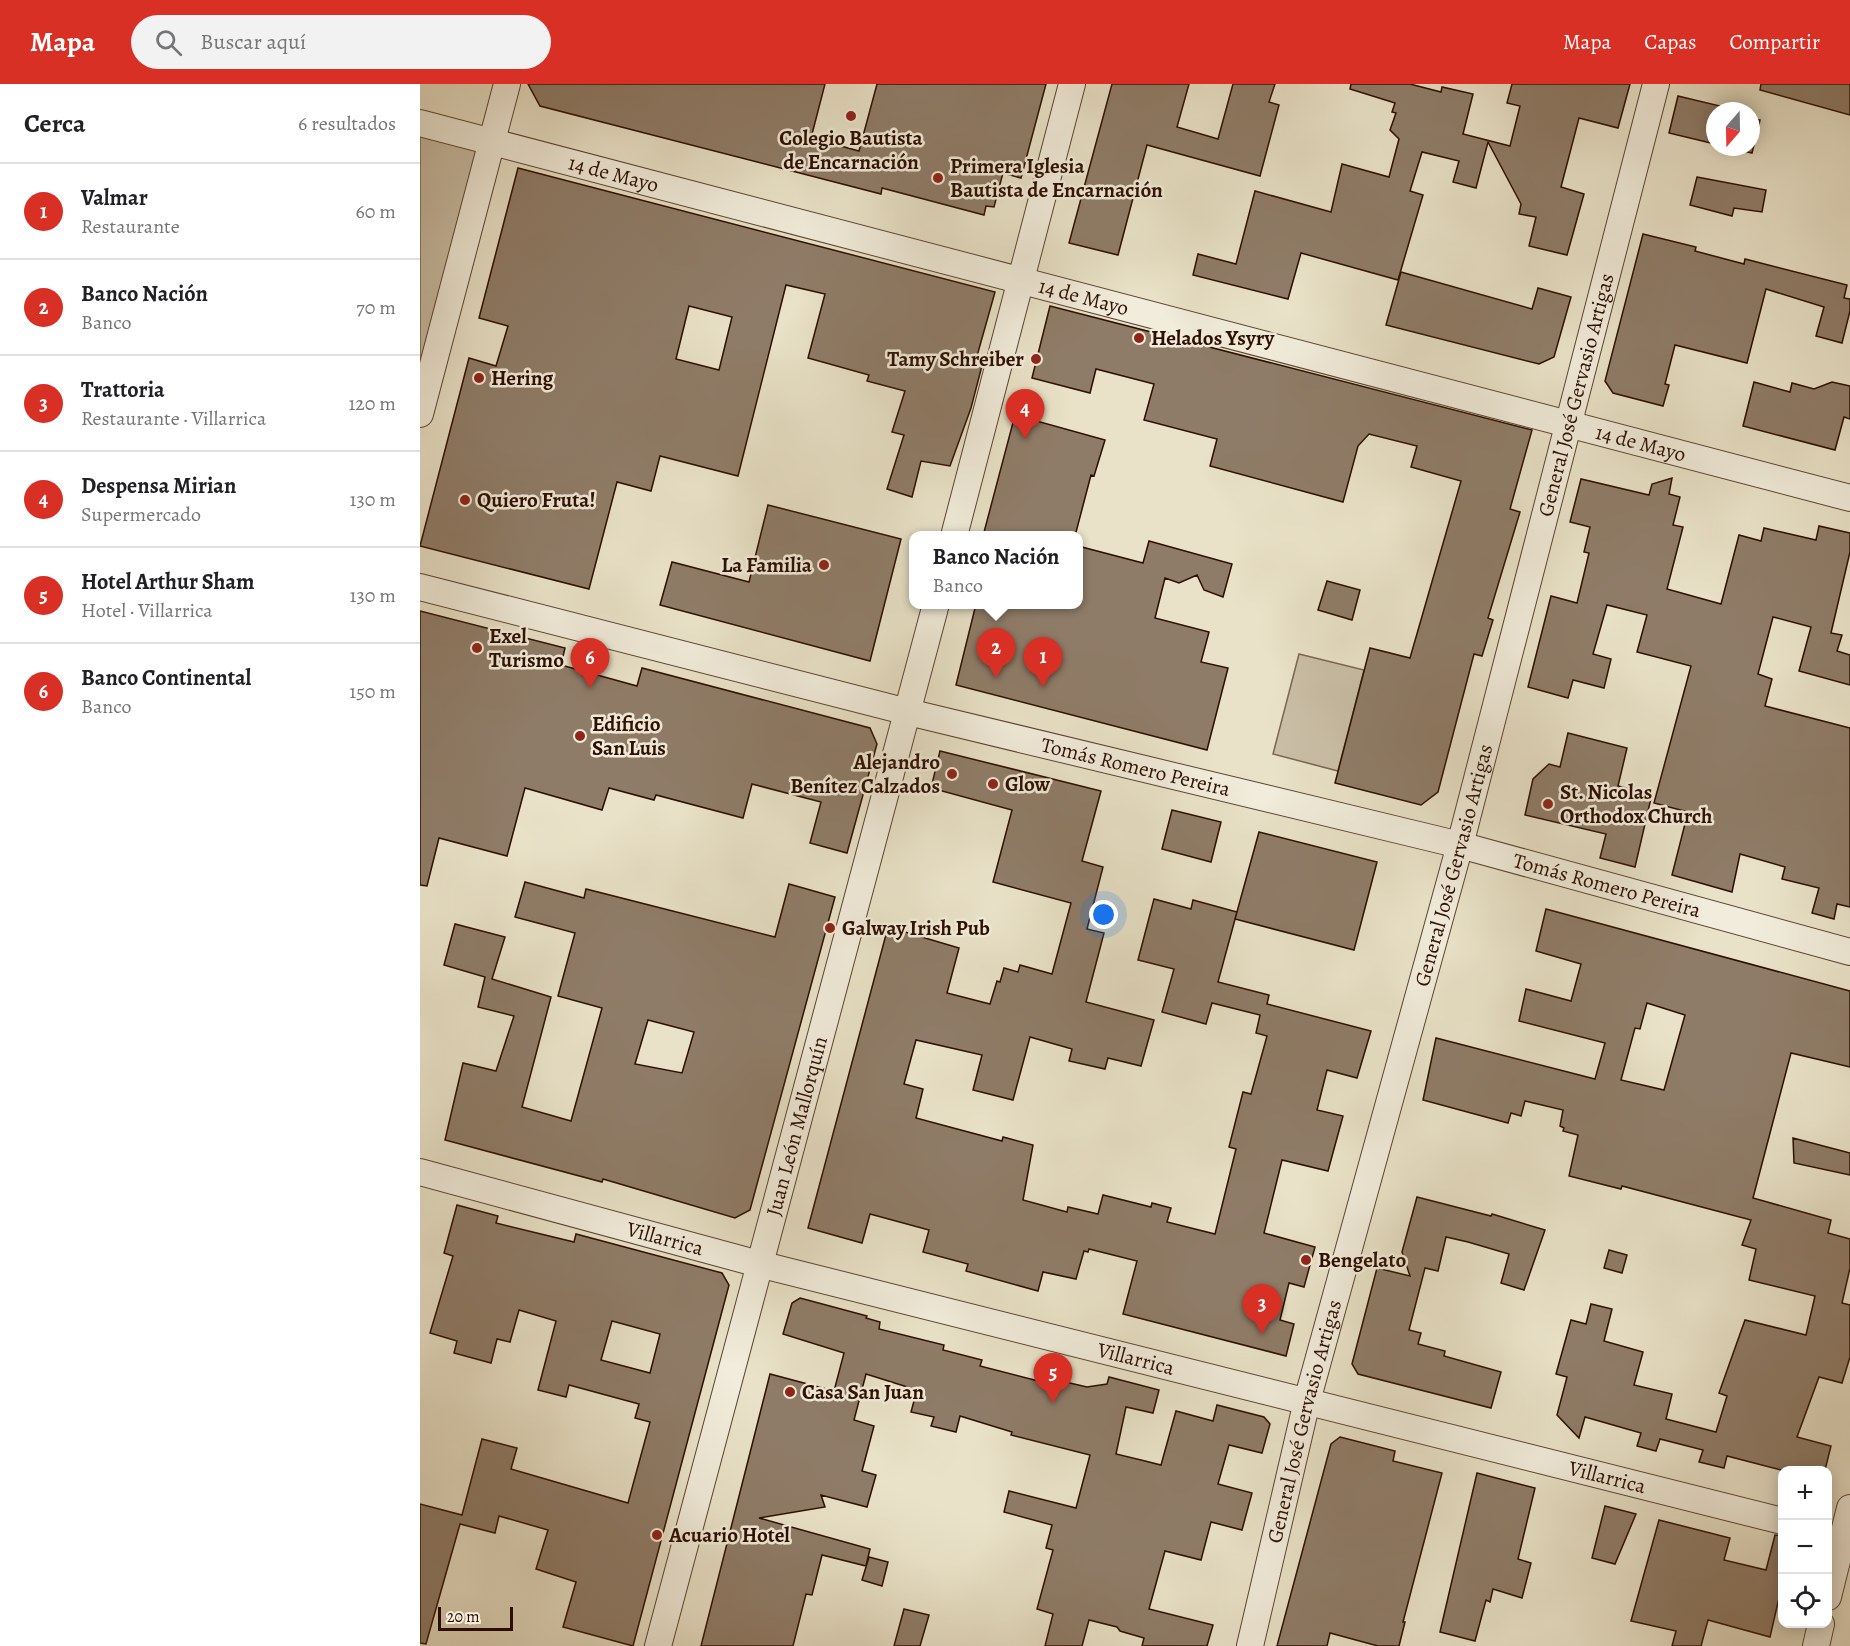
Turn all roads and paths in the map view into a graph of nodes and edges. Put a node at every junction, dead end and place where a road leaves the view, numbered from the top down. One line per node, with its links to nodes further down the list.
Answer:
1 (507, 84): 5 (street)
2 (1072, 84): 6 (street)
3 (1656, 84): 8 (street, General José Gervasio Artigas)
4 (420, 123): 5 (street, 14 de Mayo)
5 (492, 142): 6 (street, 14 de Mayo); 7 (street)
6 (1020, 280): 8 (street, 14 de Mayo); 10 (street)
7 (420, 414)
8 (1568, 424): 9 (street, 14 de Mayo); 14 (street, General José Gervasio Artigas)
9 (1850, 498)
10 (955, 531)
11 (420, 587): 13 (street, Tomás Romero Pereira)
12 (935, 609): 13 (street, Juan León Mallorquín)
13 (908, 712): 14 (street, Tomás Romero Pereira); 17 (street, Juan León Mallorquín)
14 (1460, 845): 15 (street, Tomás Romero Pereira); 18 (street, General José Gervasio Artigas)
15 (1850, 952)
16 (420, 1172): 17 (street, Villarrica)
17 (759, 1264): 18 (street, Villarrica); 24 (street, Juan León Mallorquín)
18 (1307, 1401): 20 (street, Villarrica); 25 (street, General José Gervasio Artigas)
19 (1850, 1508): 21 (street)
20 (1778, 1520)
21 (1840, 1535): 22 (street)
22 (1832, 1574)
23 (1820, 1628): 26 (street)
24 (658, 1646)
25 (1250, 1646)
26 (1816, 1646)

